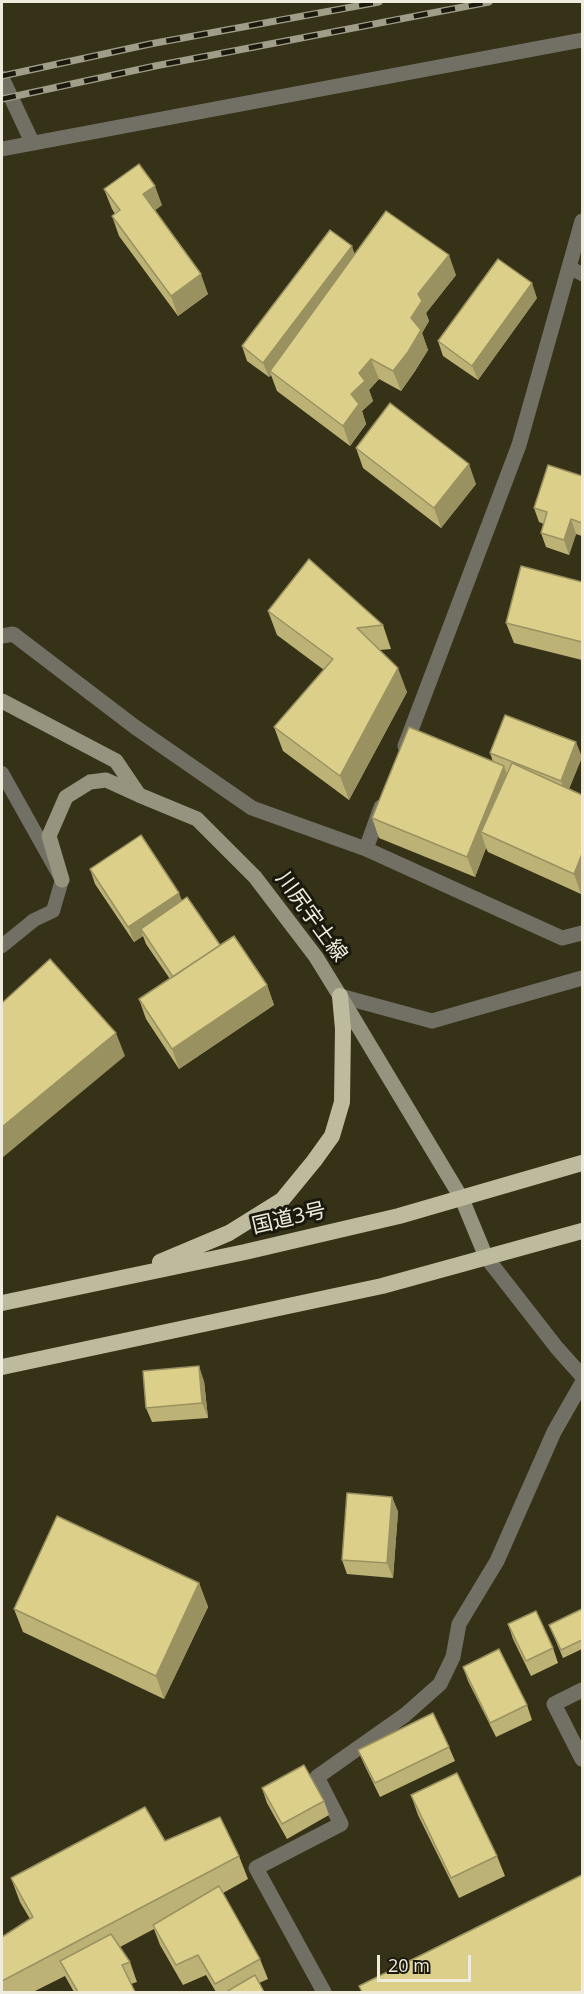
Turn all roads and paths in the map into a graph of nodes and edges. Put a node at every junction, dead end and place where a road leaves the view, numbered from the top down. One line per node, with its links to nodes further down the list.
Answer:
1 (582, 40): 3 (street)
2 (2, 78): 3 (street)
3 (32, 142): 4 (street)
4 (2, 149)
5 (582, 220): 6 (street)
6 (576, 271): 9 (street)
7 (2, 636): 13 (street)
8 (2, 701): 12 (main road)
9 (399, 761)
10 (2, 773): 14 (lane)
11 (386, 794): 13 (street)
12 (139, 795): 14 (main road, 川尻宇土線); 18 (main road, 川尻宇土線)
13 (366, 849): 15 (street)
14 (62, 880): 16 (lane)
15 (582, 933)
16 (2, 946)
17 (582, 978): 18 (street)
18 (340, 996): 20 (main road, 川尻宇土線); 23 (highway)
19 (582, 1163): 20 (highway, 国道3号)
20 (462, 1199): 22 (main road, 川尻宇土線); 23 (highway, 国道3号)
21 (582, 1231): 22 (highway)
22 (486, 1257): 25 (highway); 26 (street)
23 (123, 1277): 24 (highway, 国道3号)
24 (2, 1303)
25 (2, 1367)
26 (582, 1376)
27 (582, 1383): 30 (street)
28 (582, 1690): 29 (street)
29 (582, 1759)
30 (324, 1992)

